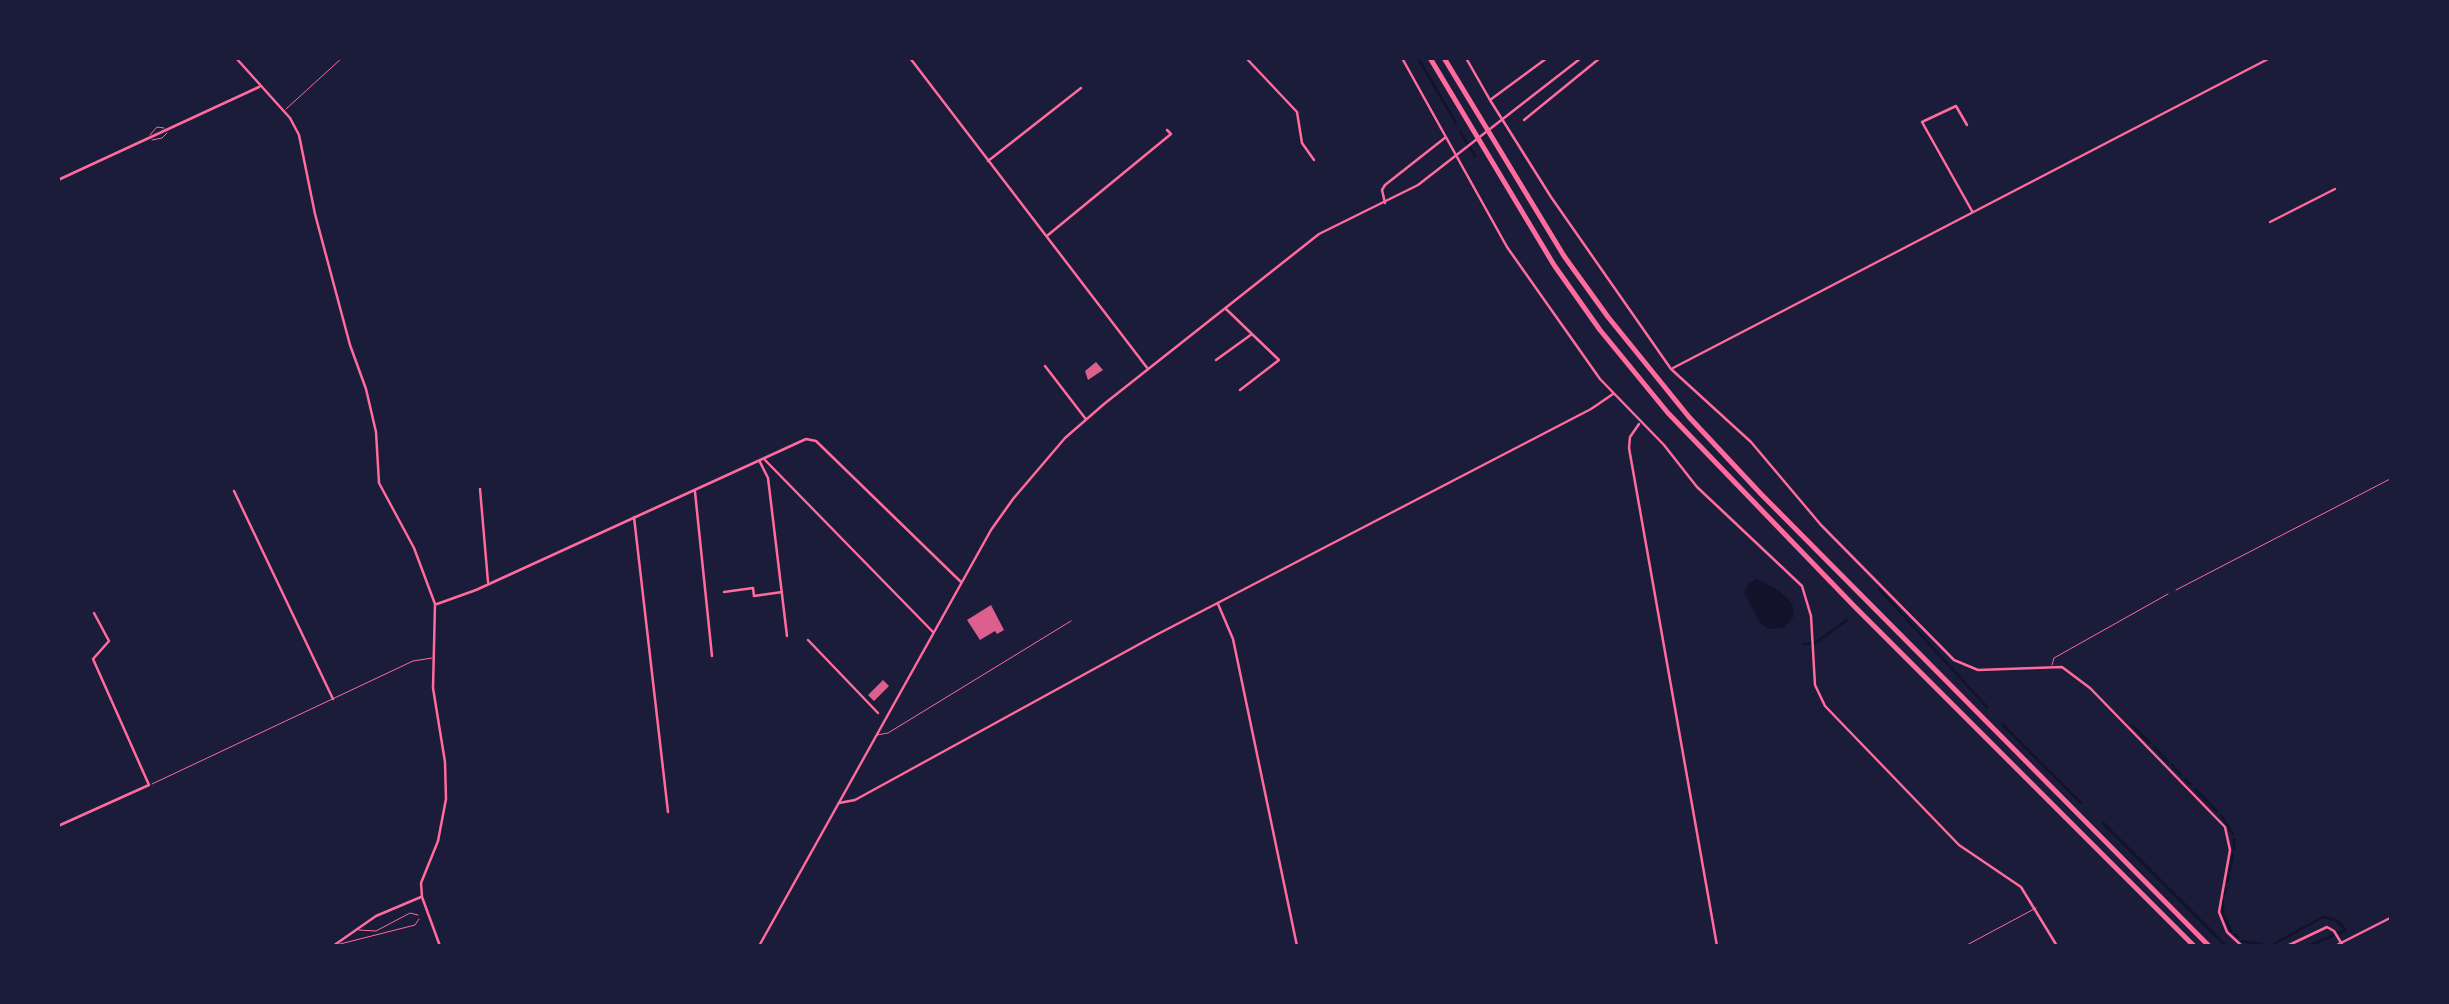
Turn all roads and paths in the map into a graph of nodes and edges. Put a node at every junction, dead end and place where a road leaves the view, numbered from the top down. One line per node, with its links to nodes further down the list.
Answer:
1 (236, 58): 14 (street)
2 (342, 58): 19 (lane)
3 (910, 58): 25 (street)
4 (1402, 58): 23 (street)
5 (1430, 58): 83 (highway)
6 (1444, 58): 84 (highway)
7 (1466, 58): 18 (street)
8 (1547, 58): 18 (street)
9 (1581, 58): 28 (street)
10 (1600, 58): 20 (street)
11 (2270, 58): 13 (street)
12 (1247, 59): 24 (street)
13 (2257, 60): 29 (street)
14 (255, 82): 15 (street); 17 (street)
15 (261, 86): 17 (street); 19 (street)
16 (1081, 88): 25 (street)
17 (252, 90): 26 (street)
18 (1490, 100): 37 (street)
19 (284, 111): 54 (street)
20 (1524, 120)
21 (1966, 125): 29 (street)
22 (1167, 130): 31 (street)
23 (1447, 136): 28 (street); 39 (street)
24 (1314, 160)
25 (988, 161): 31 (street)
26 (58, 180)
27 (2335, 189): 30 (street)
28 (1385, 203): 32 (street)
29 (1973, 212): 37 (street)
30 (2270, 222)
31 (1046, 236): 36 (street)
32 (1225, 308): 33 (street); 36 (street)
33 (1253, 333): 34 (street); 38 (street)
34 (1216, 360)
35 (1044, 366): 40 (street)
36 (1148, 368): 40 (street)
37 (1671, 368): 62 (street)
38 (1240, 390)
39 (1613, 394): 41 (street); 53 (street)
40 (1086, 419): 48 (street)
41 (1641, 422): 72 (street); 80 (street)
42 (761, 460): 45 (street); 48 (street); 51 (street); 57 (street)
43 (2392, 478): 52 (path)
44 (480, 489): 49 (street)
45 (694, 490): 47 (street); 60 (street)
46 (234, 491): 63 (street)
47 (634, 518): 49 (street); 69 (street)
48 (962, 582): 57 (street)
49 (488, 584): 54 (street)
50 (724, 592): 51 (street)
51 (783, 592): 58 (street)
52 (2168, 594): 62 (lane)
53 (1217, 602): 68 (street); 79 (street)
54 (436, 604): 61 (street)
55 (94, 613): 67 (street)
56 (1071, 621): 66 (lane)
57 (934, 632): 65 (street)
58 (787, 636)
59 (808, 640): 64 (street)
60 (712, 656)
61 (434, 658): 63 (lane); 71 (street)
62 (2052, 666): 85 (street)
63 (333, 698): 67 (lane)
64 (878, 713): 65 (lane)
65 (886, 717): 66 (street)
66 (876, 734): 68 (street)
67 (149, 785): 70 (street)
68 (838, 802): 78 (street)
69 (668, 812)
70 (58, 826)
71 (422, 897): 74 (street); 77 (street)
72 (2036, 908): 81 (lane); 82 (street)
73 (2392, 916): 75 (street)
74 (359, 930): 76 (street); 76 (lane)
75 (2342, 945): 86 (street); 87 (street)
76 (333, 946)
77 (440, 946)
78 (758, 946)
79 (1297, 946)
80 (1717, 946)
81 (1965, 946)
82 (2057, 946)
83 (2194, 946)
84 (2209, 946)
85 (2242, 946)
86 (2287, 946)
87 (2335, 946)

